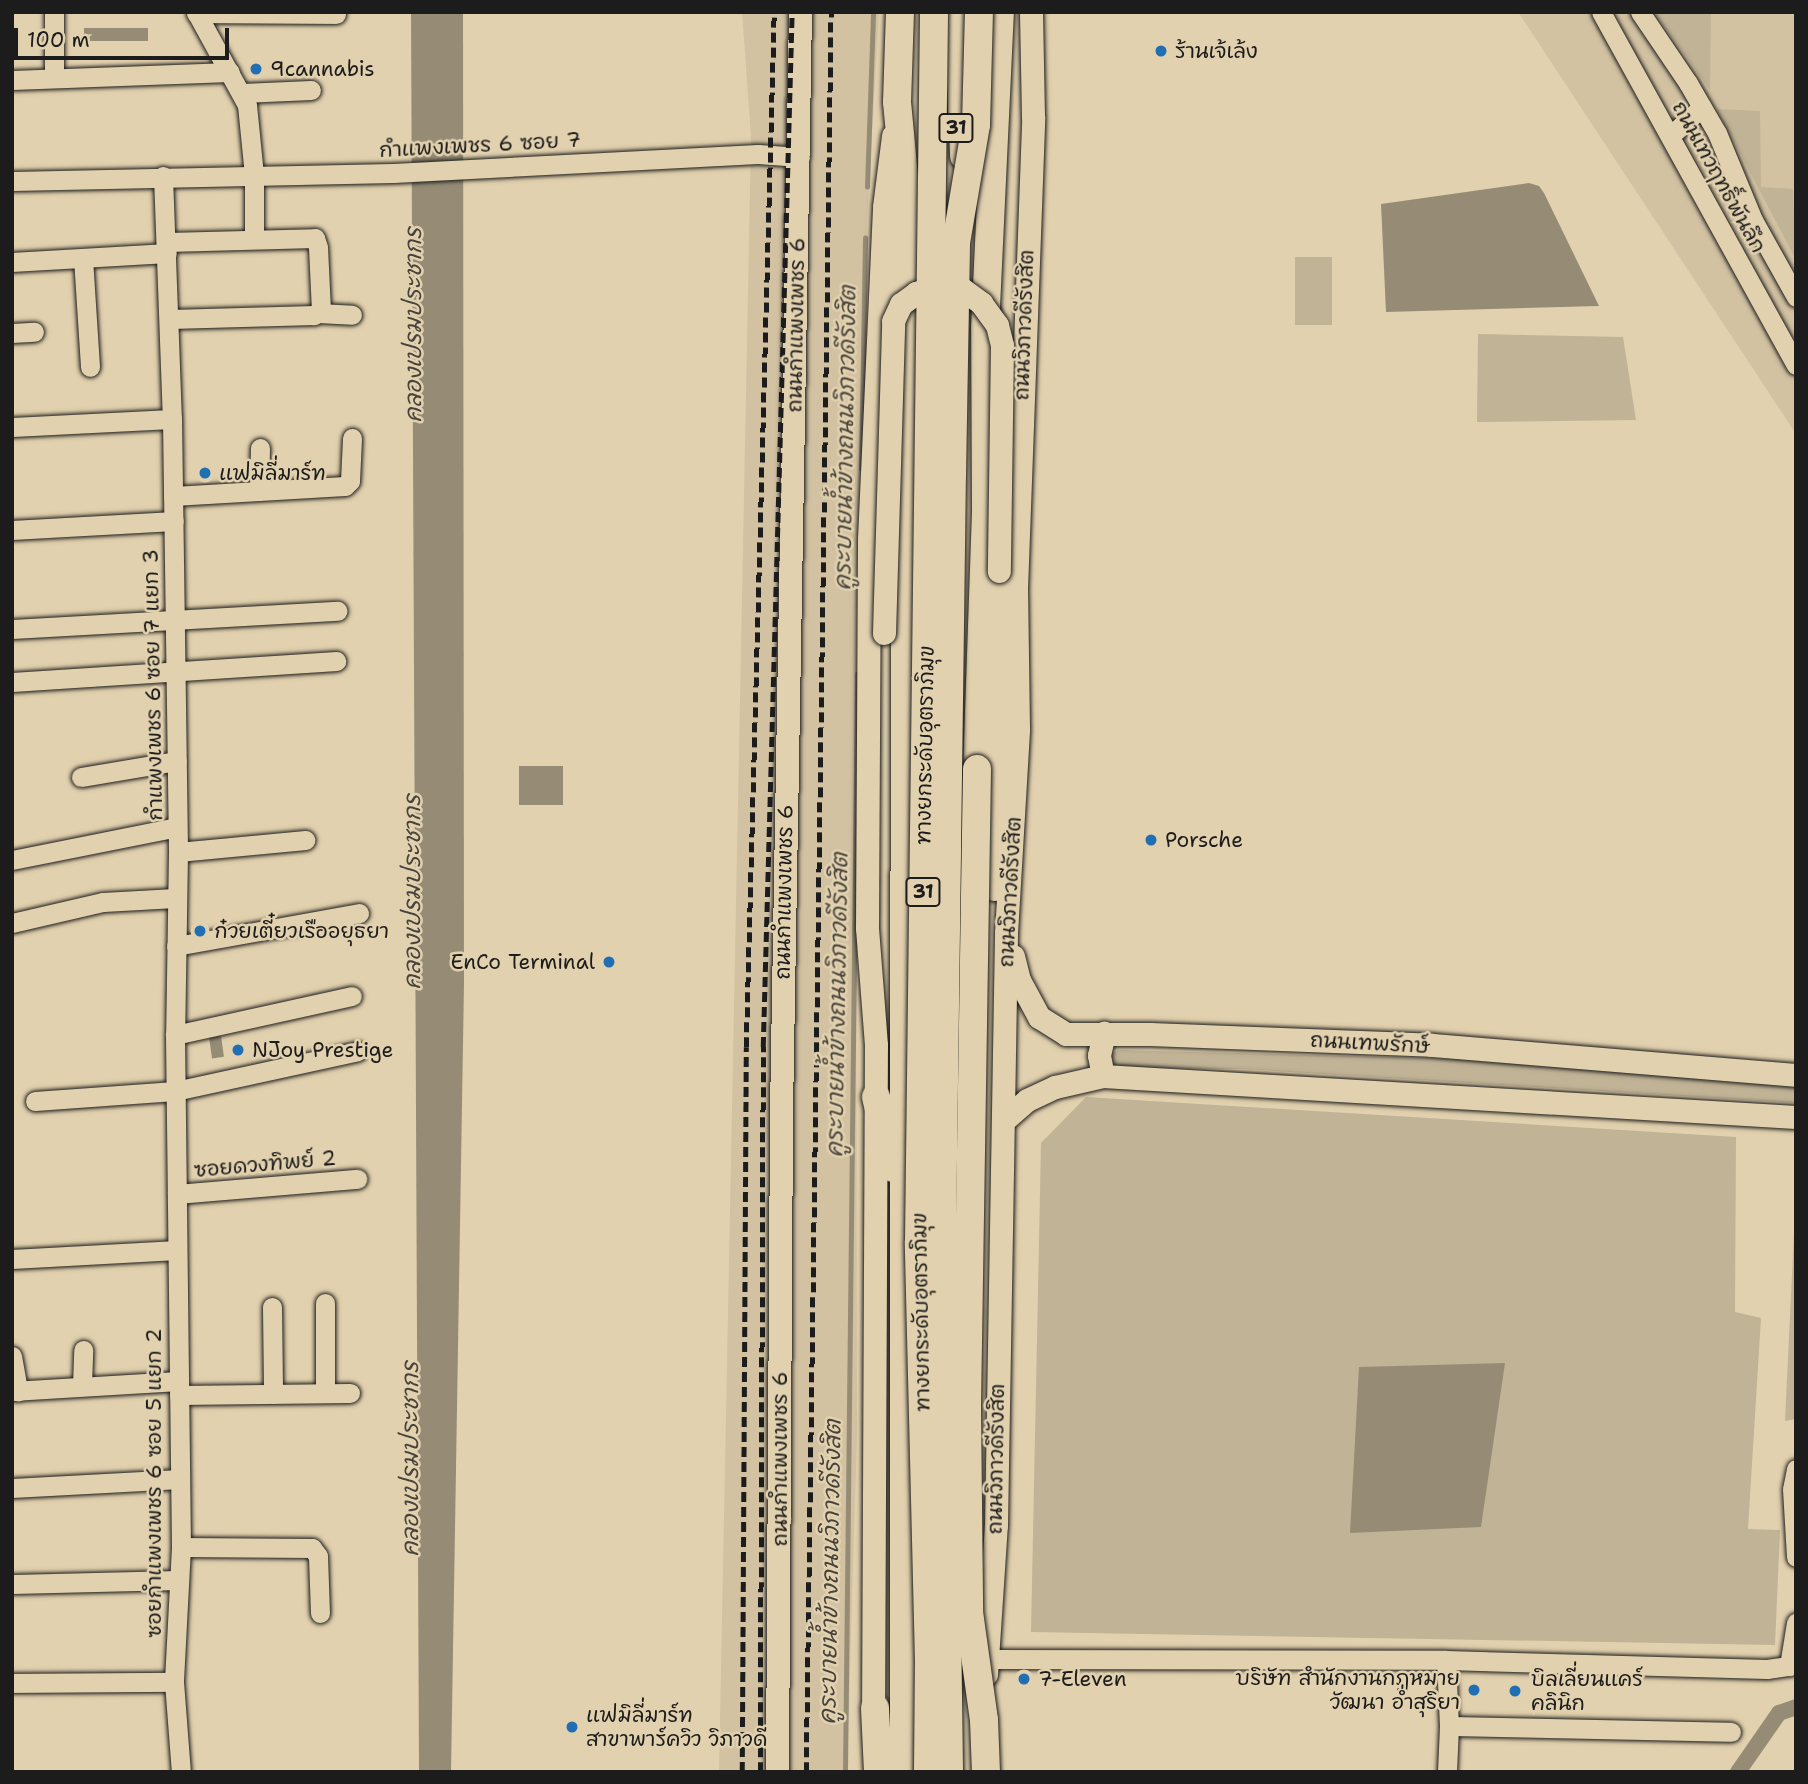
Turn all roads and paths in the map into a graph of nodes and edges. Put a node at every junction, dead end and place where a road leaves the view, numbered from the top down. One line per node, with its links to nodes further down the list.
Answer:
1 (54, 12): 15 (street)
2 (196, 12): 3 (street); 14 (street)
3 (258, 12): 13 (street)
4 (800, 12): 22 (main road, ถนนกำแพงเพชร 6)
5 (900, 12): 19 (highway, 31)
6 (934, 12): 105 (highway, ทางยกระดับอุตราภิมุข / 31, bridge)
7 (957, 12): 27 (highway, ทางยกระดับอุตราภิมุข / 31, bridge); 43 (highway, 31)
8 (979, 12): 27 (highway, ทางยกระดับอุตราภิมุข, bridge)
9 (1000, 12): 51 (highway)
10 (1031, 12): 64 (main road, ถนนวิภาวดีรังสิต)
11 (1601, 12): 21 (street, ถนนเทวฤทธิ์พันลึก)
12 (1640, 12): 20 (street, ถนนเทวฤทธิ์พันลึก)
13 (336, 14)
14 (230, 72): 15 (street); 18 (street)
15 (54, 78): 16 (street)
16 (12, 80)
17 (311, 90): 18 (street)
18 (242, 93): 23 (street)
19 (897, 102): 69 (main road, 31); 81 (highway, 31)
20 (1702, 107): 21 (street); 31 (street, ถนนเทวฤทธิ์พันลึก)
21 (1670, 135): 37 (street, ถนนเทวฤทธิ์พันลึก)
22 (800, 157): 23 (street, กำแพงเพชร 6 ซอย 7); 113 (main road, ถนนกำแพงเพชร 6)
23 (254, 174): 24 (street, กำแพงเพชร 6 ซอย 7); 26 (street)
24 (163, 176): 25 (street, กำแพงเพชร 6 ซอย 7); 28 (street, กำแพงเพชร 6 ซอย 7 แยก 3)
25 (12, 181)
26 (254, 239): 28 (street); 32 (street)
27 (956, 243): 119 (highway, ทางยกระดับอุตราภิมุข / 31, bridge)
28 (167, 248): 29 (street); 34 (street, กำแพงเพชร 6 ซอย 7 แยก 3)
29 (83, 258): 30 (street); 38 (street)
30 (12, 262)
31 (1796, 297)
32 (318, 313): 33 (street); 34 (street)
33 (352, 315)
34 (170, 319): 39 (street, กำแพงเพชร 6 ซอย 7 แยก 3)
35 (34, 332): 36 (street)
36 (12, 333)
37 (1796, 365)
38 (90, 367)
39 (172, 419): 40 (street); 45 (street, กำแพงเพชร 6 ซอย 7 แยก 3)
40 (12, 428)
41 (352, 438): 44 (street)
42 (260, 448): 44 (street)
43 (960, 489): 51 (highway); 119 (highway, 31)
44 (260, 491): 45 (street)
45 (173, 496): 46 (street, กำแพงเพชร 6 ซอย 7 แยก 3)
46 (174, 521): 47 (street); 49 (street, กำแพงเพชร 6 ซอย 7 แยก 3)
47 (12, 530)
48 (338, 611): 49 (street)
49 (175, 619): 50 (street); 53 (street, กำแพงเพชร 6 ซอย 7 แยก 3)
50 (12, 629)
51 (981, 642): 121 (highway, bridge)
52 (336, 661): 53 (street)
53 (176, 671): 54 (street); 55 (street, กำแพงเพชร 6 ซอย 7 แยก 3)
54 (12, 681)
55 (177, 761): 56 (street); 57 (street, กำแพงเพชร 6 ซอย 7 แยก 3)
56 (81, 777)
57 (177, 827): 59 (street, กำแพงเพชร 6 ซอย 7 แยก 3); 60 (street)
58 (306, 840): 59 (street)
59 (178, 852): 61 (street, กำแพงเพชร 6 ซอย 7 แยก 3)
60 (12, 860)
61 (175, 898): 63 (street); 65 (street, กำแพงเพชร 6 ซอย 7 แยก 3)
62 (359, 913): 65 (street)
63 (12, 923)
64 (1006, 933): 67 (main road, ถนนเทพรักษ์); 77 (main road, ถนนวิภาวดีรังสิต)
65 (176, 946): 68 (street, กำแพงเพชร 6 ซอย 7 แยก 3)
66 (352, 996): 68 (street)
67 (1104, 1033): 71 (main road, ถนนเทพรักษ์); 72 (main road)
68 (175, 1035): 73 (street, กำแพงเพชร 6 ซอย 7 แยก 3)
69 (877, 1045): 74 (main road, 31); 78 (main road, bridge)
70 (358, 1051): 73 (street)
71 (1796, 1075)
72 (1103, 1076): 76 (main road); 77 (main road)
73 (175, 1091): 75 (street); 80 (street, กำแพงเพชร 6 ซอย 7 แยก 3)
74 (876, 1097): 81 (highway); 109 (main road, 31)
75 (35, 1101)
76 (1796, 1117)
77 (1004, 1120): 78 (main road, ถนนวิภาวดีรังสิต)
78 (1003, 1165): 103 (main road, ถนนวิภาวดีรังสิต)
79 (357, 1179): 80 (street, ซอยดวงทิพย์ 2)
80 (177, 1194): 82 (street, ซอยกำแพงเพชร 6 ซอย 5 แยก 2)
81 (904, 1215): 116 (highway, 31)
82 (177, 1250): 83 (street); 89 (street, ซอยกำแพงเพชร 6 ซอย 5 แยก 2)
83 (12, 1259)
84 (325, 1303): 93 (street)
85 (272, 1307): 92 (street)
86 (83, 1350): 88 (street)
87 (12, 1356): 90 (street)
88 (82, 1386): 89 (street); 90 (street)
89 (179, 1388): 92 (street); 95 (street, ซอยกำแพงเพชร 6 ซอย 5 แยก 2)
90 (15, 1391)
91 (350, 1393): 93 (street)
92 (273, 1394): 93 (street)
93 (325, 1394)
94 (1796, 1469): 98 (street)
95 (180, 1479): 96 (street); 97 (street, ซอยกำแพงเพชร 6 ซอย 5 แยก 2)
96 (12, 1488)
97 (181, 1547): 99 (street, ซอยกำแพงเพชร 6 ซอย 5 แยก 2); 101 (street)
98 (1796, 1557)
99 (179, 1580): 100 (street); 108 (street, ซอยกำแพงเพชร 6 ซอย 5 แยก 2)
100 (12, 1584)
101 (320, 1613)
102 (1796, 1623): 106 (street)
103 (987, 1659): 104 (street); 120 (main road, ถนนวิภาวดีรังสิต)
104 (1446, 1660): 106 (street); 110 (street)
105 (929, 1662): 117 (highway, bridge); 118 (highway, ทางยกระดับอุตราภิมุข / 31, bridge)
106 (1792, 1663)
107 (12, 1682): 108 (street)
108 (174, 1682): 112 (street, ซอยกำแพงเพชร 6 ซอย 5 แยก 2)
109 (874, 1708): 114 (main road, 31); 115 (highway)
110 (1449, 1726): 111 (street); 122 (street)
111 (1731, 1732)
112 (181, 1772)
113 (777, 1772)
114 (869, 1772)
115 (878, 1772)
116 (904, 1772)
117 (916, 1772)
118 (928, 1772)
119 (947, 1772)
120 (979, 1772)
121 (986, 1772)
122 (1447, 1772)

